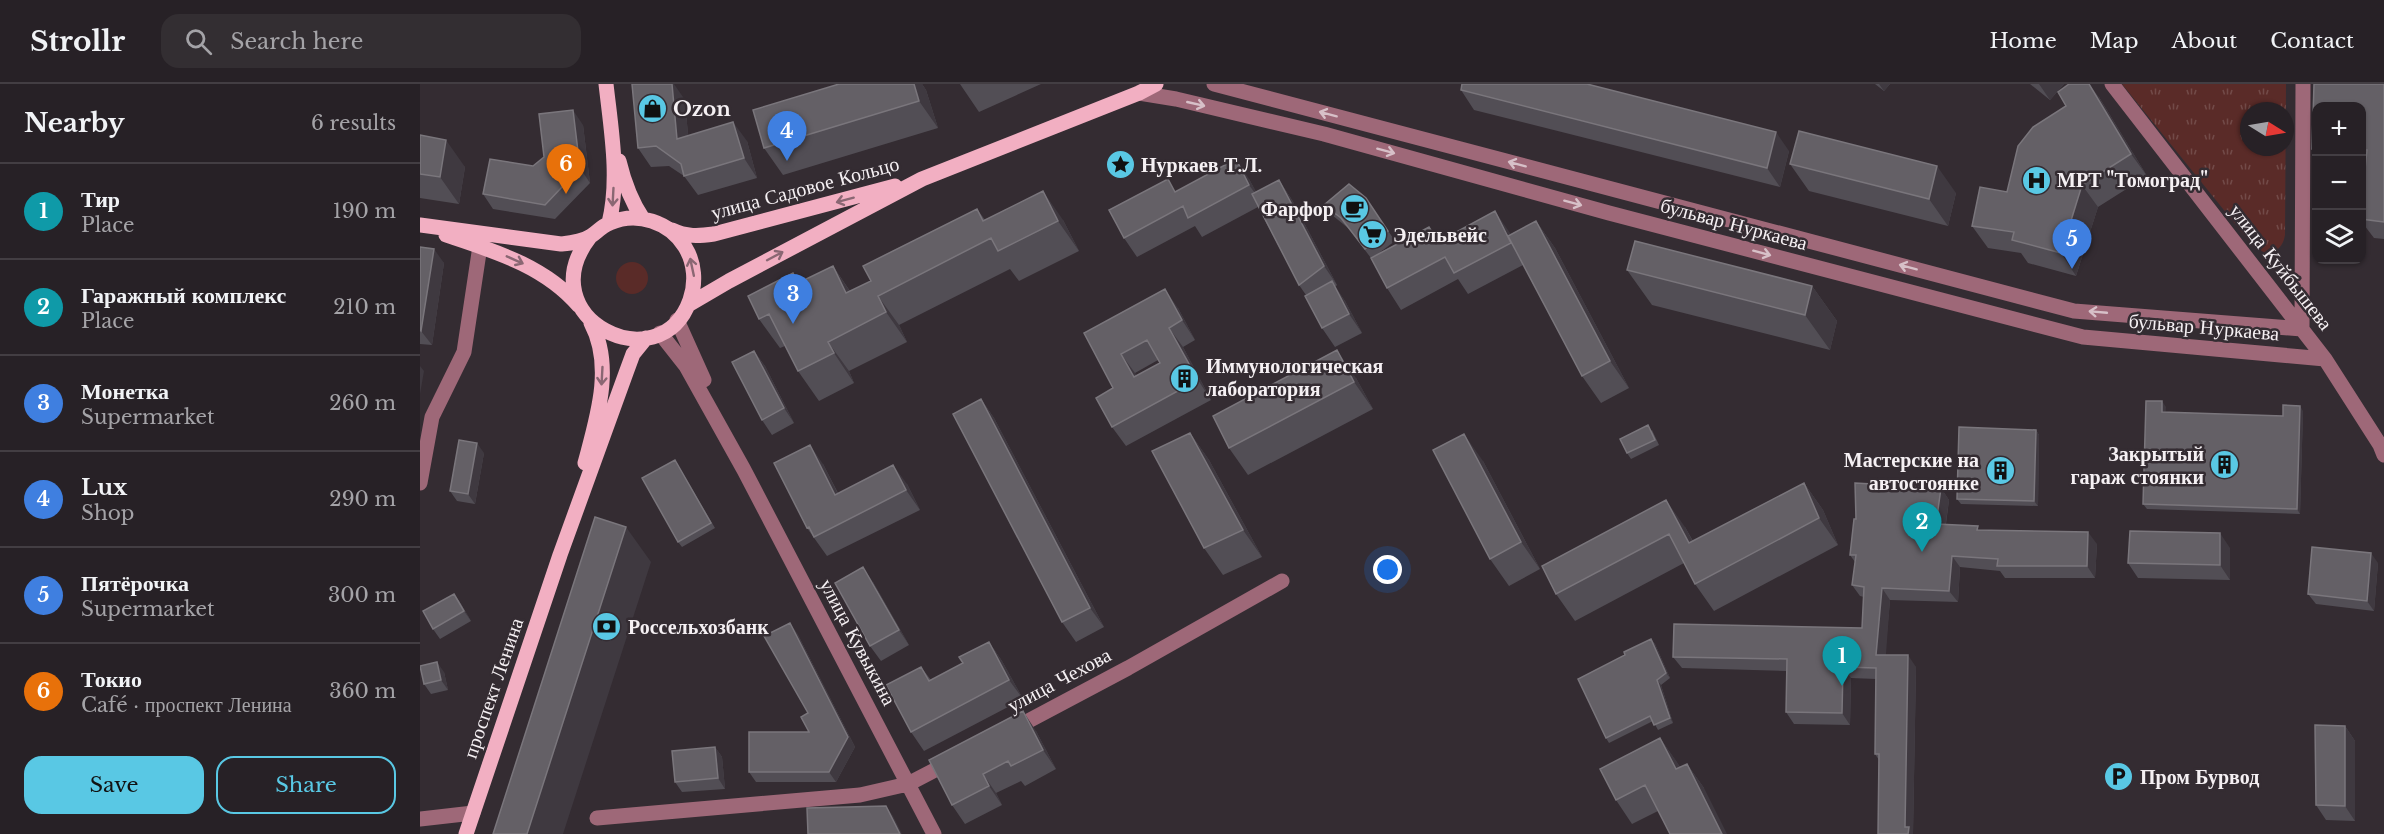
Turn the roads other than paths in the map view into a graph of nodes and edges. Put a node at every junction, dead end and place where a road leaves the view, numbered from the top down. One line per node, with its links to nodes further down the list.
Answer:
1 (606, 84): 7 (main road)
2 (1156, 84): 6 (main road, улица Садовое Кольцо)
3 (1214, 84): 18 (street, бульвар Нуркаева, one-way to 3)
4 (2112, 84): 18 (street, улица Куйбышева)
5 (2302, 84): 18 (street)
6 (1139, 93): 8 (main road, улица Садовое Кольцо); 20 (street, бульвар Нуркаева, one-way to 20)
7 (611, 129): 9 (main road); 10 (main road, one-way to 10)
8 (922, 179): 12 (main road, улица Садовое Кольцо, one-way to 12); 15 (main road, улица Садовое Кольцо, one-way to 8)
9 (643, 219): 10 (main road); 12 (main road)
10 (609, 223): 13 (main road)
11 (420, 226): 13 (main road); 14 (main road)
12 (664, 226): 15 (main road, one-way to 12)
13 (590, 237): 16 (main road)
14 (480, 246): 16 (main road, one-way to 16); 23 (street)
15 (688, 305): 17 (main road)
16 (586, 315): 19 (main road); 24 (main road, проспект Ленина, one-way to 24)
17 (677, 320): 19 (main road); 22 (street, улица Кувыкина)
18 (2302, 329): 20 (street, улица Куйбышева)
19 (653, 335): 22 (street, улица Кувыкина); 24 (main road, проспект Ленина)
20 (2325, 359): 21 (street, улица Куйбышева)
21 (2384, 455)
22 (744, 470): 28 (street, улица Кувыкина)
23 (420, 483)
24 (560, 555): 29 (main road, проспект Ленина)
25 (1282, 581): 26 (street, улица Чехова)
26 (1002, 734)
27 (960, 756): 28 (street)
28 (908, 784): 30 (street); 33 (street, улица Кувыкина)
29 (473, 813): 31 (street); 32 (main road, проспект Ленина)
30 (597, 818)
31 (420, 819)
32 (466, 834)
33 (934, 834)

